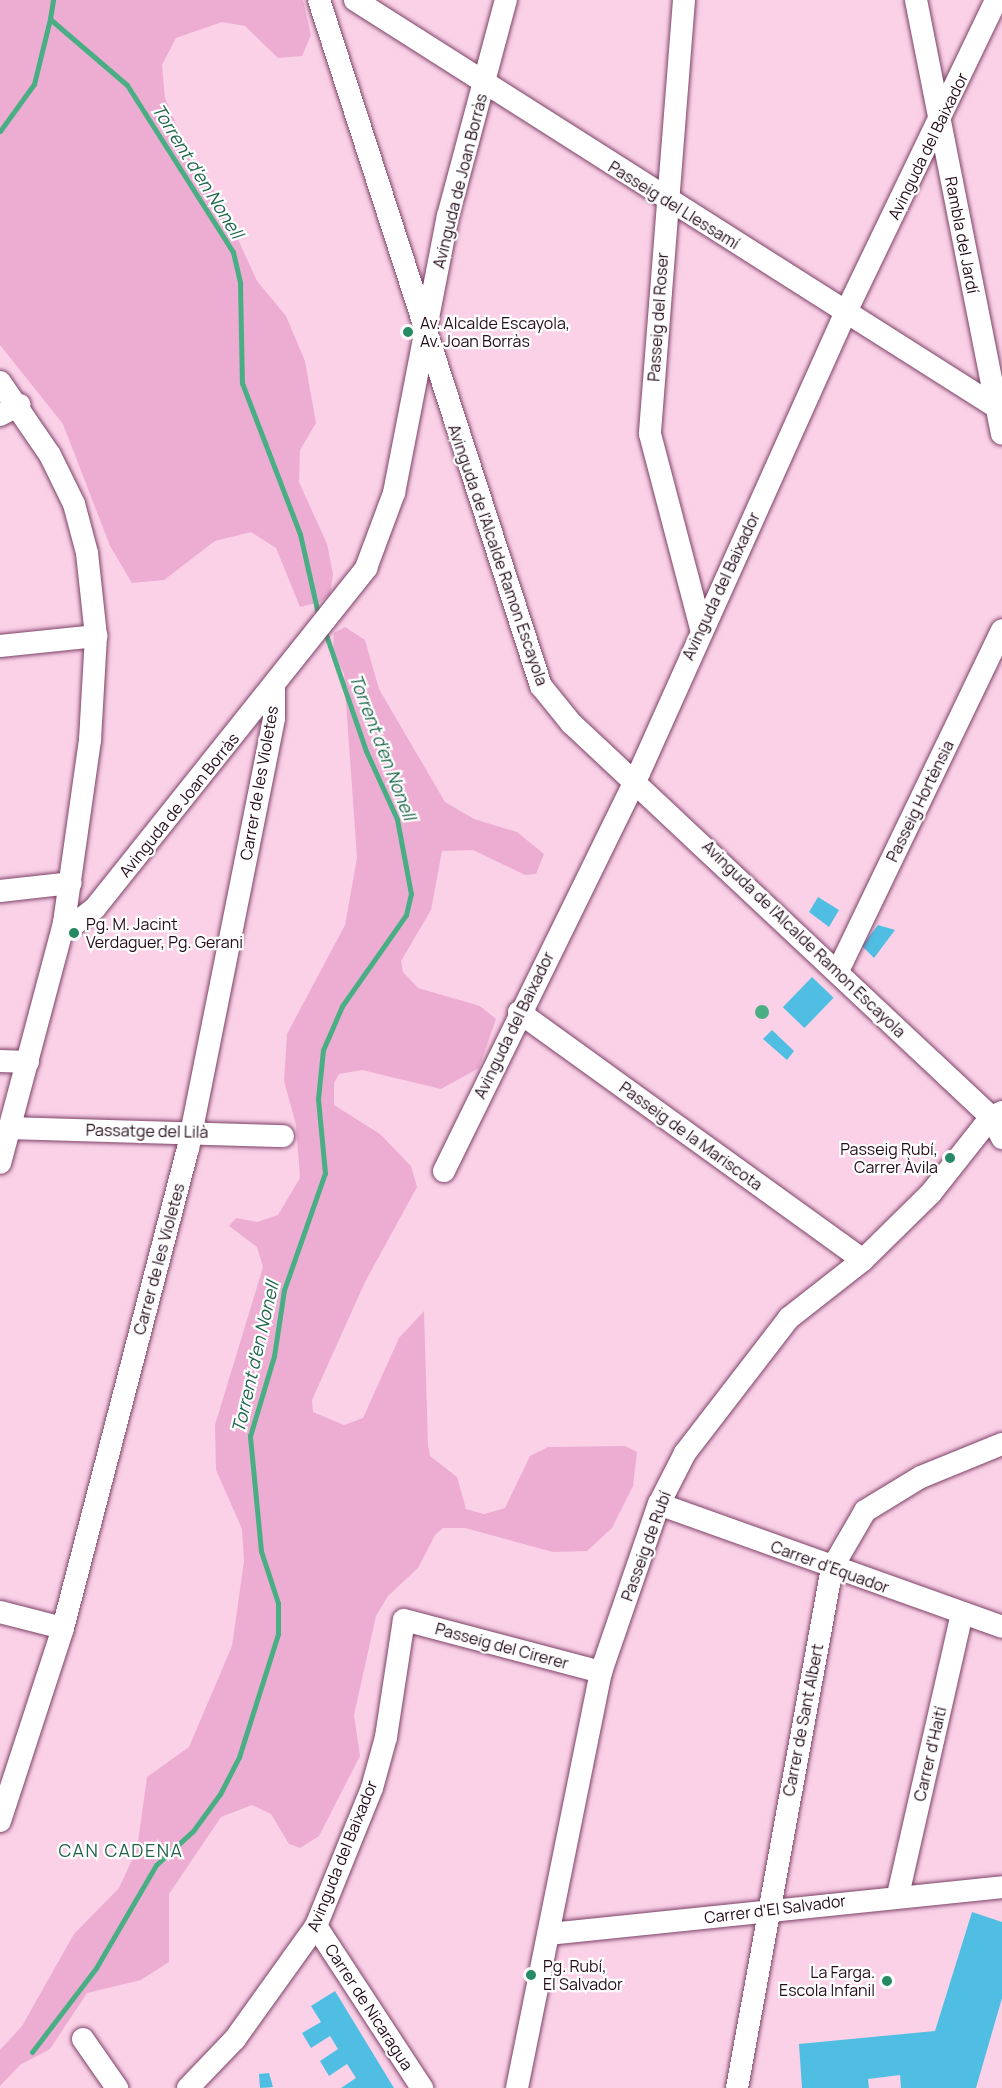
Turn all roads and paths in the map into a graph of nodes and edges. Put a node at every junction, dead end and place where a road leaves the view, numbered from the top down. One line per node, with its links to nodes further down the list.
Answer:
1 (319, 0): 11 (street, Avinguda de l'Alcalde Ramon Escayola)
2 (355, 0): 8 (street, Passeig del Llessamí)
3 (506, 0): 8 (street, Avinguda de Joan Borràs)
4 (684, 0): 10 (street, Passeig del Roser)
5 (915, 0): 9 (street, Rambla del Jardí)
6 (996, 0): 7 (street, Avinguda del Baixador)
7 (993, 28): 9 (street, Avinguda del Baixador)
8 (484, 85): 10 (street, Passeig del Llessamí); 12 (street, Avinguda de Joan Borràs)
9 (940, 125): 13 (street, Avinguda del Baixador); 16 (street, Rambla del Jardí)
10 (666, 200): 13 (street, Passeig del Llessamí); 22 (street, Passeig del Roser)
11 (406, 278): 12 (street); 14 (street, Avinguda de l'Alcalde Ramon Escayola)
12 (436, 280): 14 (street, Avinguda de Joan Borràs)
13 (845, 314): 16 (street, Passeig del Llessamí); 22 (street, Avinguda del Baixador)
14 (426, 337): 19 (street, Avinguda de l'Alcalde Ramon Escayola); 20 (street, Avinguda de Joan Borràs)
15 (0, 382): 17 (street)
16 (999, 403): 21 (street, Rambla del Jardí)
17 (20, 405): 18 (street); 24 (street)
18 (0, 415)
19 (450, 416): 20 (street); 27 (street, Avinguda de l'Alcalde Ramon Escayola)
20 (408, 426): 26 (street, Avinguda de Joan Borràs)
21 (1002, 434)
22 (701, 629): 27 (street, Avinguda del Baixador)
23 (1002, 630): 31 (street, Passeig Hortènsia)
24 (96, 636): 25 (street); 28 (street)
25 (0, 646)
26 (274, 687): 30 (street, Avinguda de Joan Borràs); 37 (street, Carrer de les Violetes)
27 (636, 779): 31 (street, Avinguda de l'Alcalde Ramon Escayola); 32 (street, Avinguda del Baixador)
28 (71, 883): 29 (street); 30 (street)
29 (0, 891)
30 (64, 923): 34 (street)
31 (838, 972): 35 (street, Avinguda de l'Alcalde Ramon Escayola)
32 (519, 1012): 41 (street, Avinguda del Baixador); 42 (street, Passeig de la Mariscota)
33 (0, 1061): 34 (street)
34 (28, 1062): 36 (street)
35 (997, 1115): 39 (street, Avinguda de l'Alcalde Ramon Escayola); 42 (street, Passeig de Rubí)
36 (10, 1128): 37 (street, Passatge del Lilà); 40 (street)
37 (191, 1132): 38 (street, Passatge del Lilà); 50 (street, Carrer de les Violetes)
38 (283, 1136)
39 (1002, 1138)
40 (0, 1163)
41 (444, 1171)
42 (863, 1260): 44 (street, Passeig de Rubí)
43 (1002, 1444): 45 (street, Carrer de Sant Albert)
44 (659, 1504): 45 (street, Carrer d'Equador); 51 (street, Passeig de Rubí)
45 (832, 1568): 47 (street, Carrer d'Equador); 55 (street, Carrer de Sant Albert)
46 (0, 1612): 50 (street)
47 (962, 1613): 49 (street, Carrer d'Equador); 54 (street, Carrer d'Haití)
48 (404, 1620): 51 (street, Passeig del Cirerer); 56 (street, Avinguda del Baixador)
49 (1002, 1627)
50 (63, 1628): 52 (street, Carrer de les Violetes)
51 (601, 1672): 57 (street, Passeig de Rubí)
52 (0, 1821)
53 (1002, 1887): 54 (street, Carrer d'El Salvador)
54 (898, 1895): 55 (street, Carrer d'El Salvador)
55 (766, 1911): 57 (street, Carrer d'El Salvador); 63 (street, Carrer de Sant Albert)
56 (316, 1926): 60 (street, Avinguda del Baixador); 61 (street, Carrer de Nicaragua)
57 (549, 1934): 62 (street, Passeig de Rubí)
58 (82, 2038): 59 (street)
59 (117, 2088)
60 (188, 2088)
61 (422, 2088)
62 (517, 2088)
63 (737, 2088)

